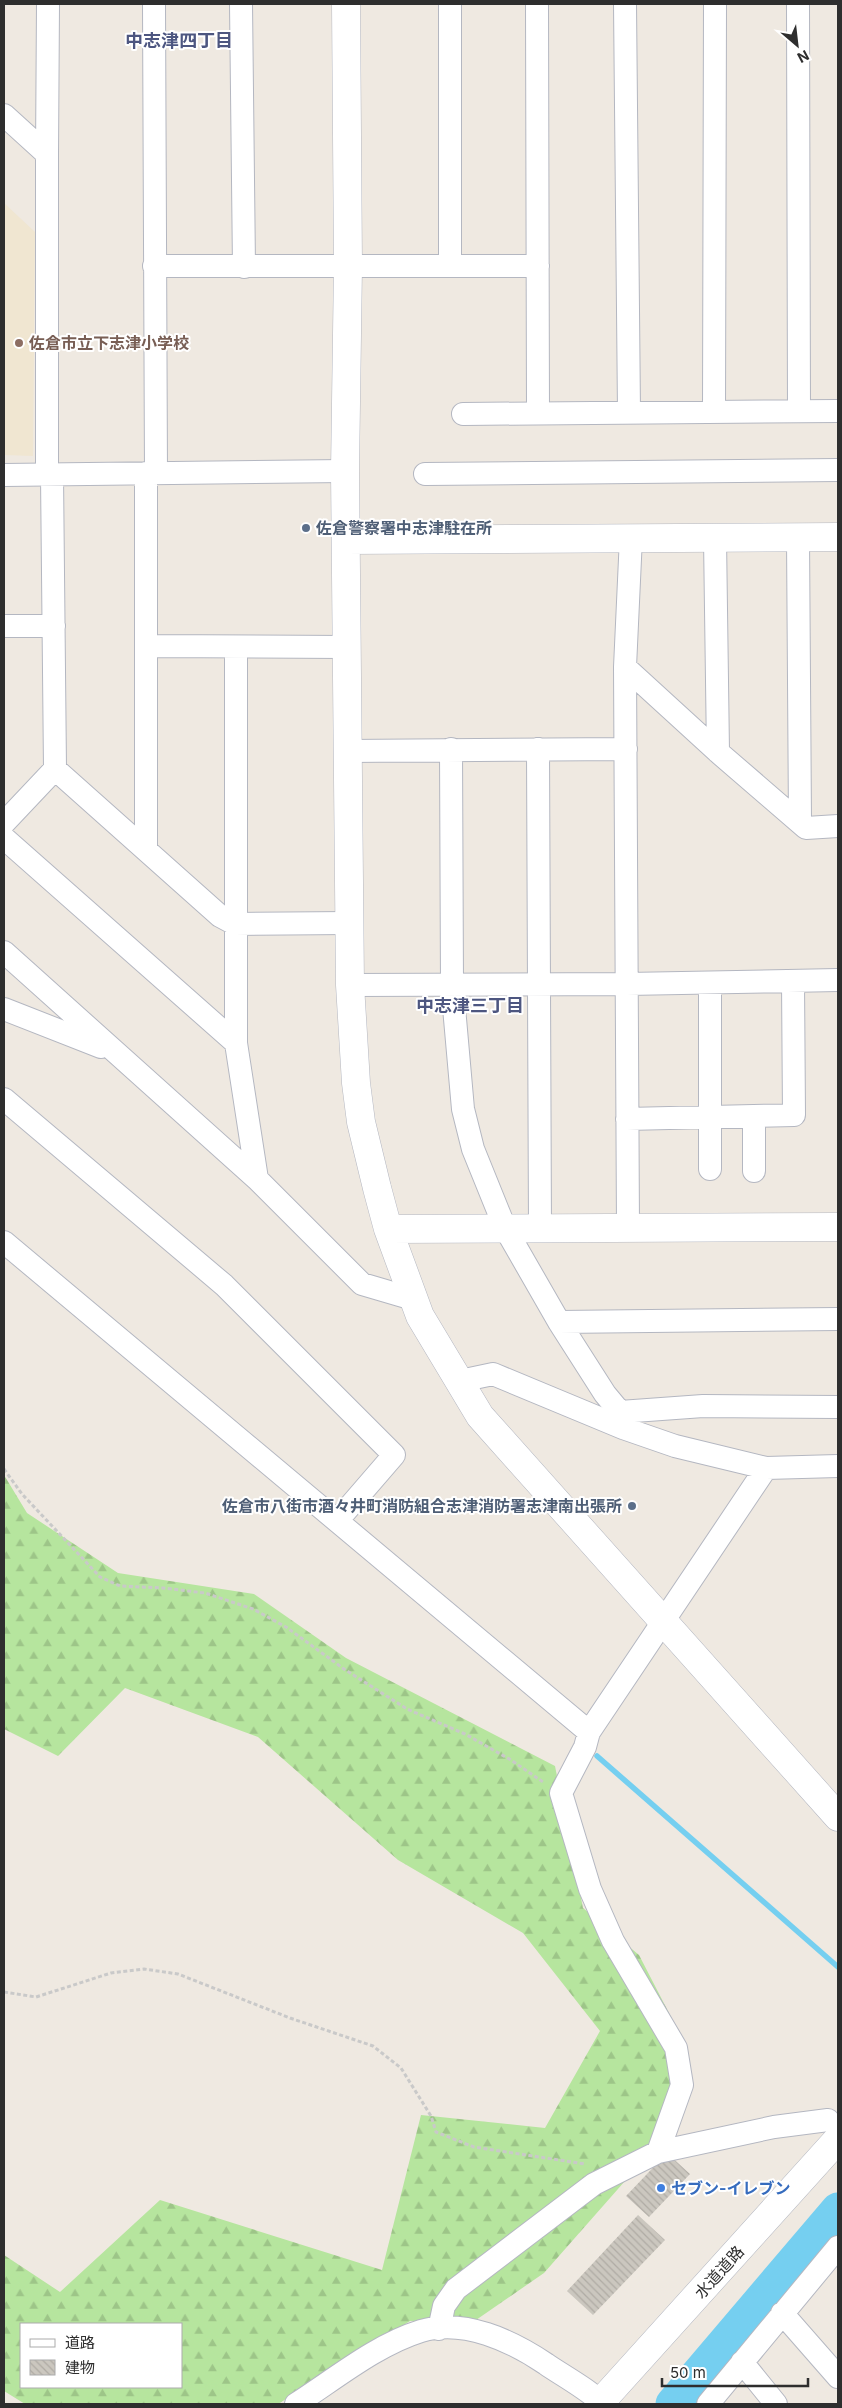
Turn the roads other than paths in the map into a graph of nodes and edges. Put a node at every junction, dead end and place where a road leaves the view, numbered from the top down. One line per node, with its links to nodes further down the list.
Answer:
1 (48, 4): 11 (street)
2 (154, 4): 13 (street)
3 (241, 4): 16 (street)
4 (346, 4): 14 (street)
5 (450, 4): 12 (street)
6 (537, 4): 15 (street)
7 (625, 4): 19 (street)
8 (714, 4): 20 (street)
9 (798, 4): 17 (street)
10 (4, 114): 11 (street)
11 (48, 154): 28 (street)
12 (450, 265): 14 (street); 15 (street)
13 (154, 266): 16 (street); 25 (street)
14 (348, 266): 16 (street); 24 (street)
15 (538, 266): 21 (street)
16 (244, 267)
17 (799, 411): 18 (street); 20 (street)
18 (838, 411)
19 (628, 412): 20 (street); 21 (street)
20 (714, 412)
21 (538, 413): 22 (street)
22 (464, 414)
23 (838, 470): 26 (street)
24 (345, 471): 25 (street); 33 (street)
25 (151, 473): 28 (street); 36 (street)
26 (425, 474)
27 (4, 475): 28 (street)
28 (49, 475): 35 (street)
29 (631, 537): 31 (street); 33 (street); 39 (street)
30 (838, 537): 32 (street)
31 (715, 538): 32 (street); 44 (street)
32 (798, 538): 46 (street)
33 (346, 540): 38 (street)
34 (4, 626): 35 (street)
35 (54, 626): 45 (street)
36 (146, 646): 37 (street); 50 (street)
37 (236, 647): 38 (street); 52 (street)
38 (347, 647): 43 (street)
39 (625, 666): 40 (street); 44 (street)
40 (626, 748): 41 (street); 58 (street)
41 (538, 749): 42 (street); 60 (street)
42 (451, 750): 43 (street); 59 (street)
43 (347, 751): 51 (street)
44 (718, 752): 46 (street)
45 (55, 769): 47 (street); 50 (street)
46 (800, 822): 48 (street)
47 (4, 823)
48 (838, 826)
49 (4, 838): 62 (street)
50 (146, 849): 52 (street)
51 (349, 923): 52 (street); 57 (street)
52 (235, 924): 62 (street)
53 (4, 952): 63 (street)
54 (838, 980): 55 (street)
55 (793, 981): 56 (street); 65 (street)
56 (710, 983): 58 (street); 66 (street)
57 (350, 984): 59 (street); 74 (street)
58 (628, 984): 60 (street); 67 (street)
59 (452, 985): 60 (street); 73 (street)
60 (538, 985): 75 (street)
61 (4, 1009): 63 (street)
62 (236, 1043): 70 (street)
63 (112, 1052): 70 (street)
64 (4, 1099): 85 (street)
65 (754, 1116): 66 (street); 69 (street)
66 (709, 1117): 67 (street); 68 (street)
67 (627, 1119): 71 (street)
68 (710, 1168)
69 (754, 1171)
70 (257, 1179): 77 (street)
71 (628, 1227): 72 (street); 75 (street)
72 (838, 1227)
73 (505, 1228): 74 (street); 75 (street); 79 (street)
74 (388, 1229): 77 (street)
75 (540, 1229)
76 (4, 1242): 85 (street)
77 (413, 1299): 80 (street)
78 (838, 1319): 79 (street)
79 (559, 1322): 82 (street)
80 (460, 1381): 82 (street); 86 (street)
81 (838, 1407): 82 (street)
82 (622, 1420): 84 (street)
83 (838, 1466): 84 (street)
84 (766, 1468): 86 (street)
85 (337, 1521): 87 (street)
86 (662, 1621): 87 (street); 88 (street)
87 (589, 1732): 90 (street)
88 (838, 1816)
89 (833, 2130): 90 (street); 97 (street, 水道道路)
90 (658, 2152): 93 (street)
91 (838, 2247): 92 (street)
92 (782, 2313): 94 (street); 95 (street)
93 (439, 2329): 96 (street); 97 (street)
94 (742, 2362): 98 (street); 99 (street)
95 (838, 2377)
96 (296, 2404)
97 (601, 2404)
98 (708, 2404)
99 (776, 2404)

